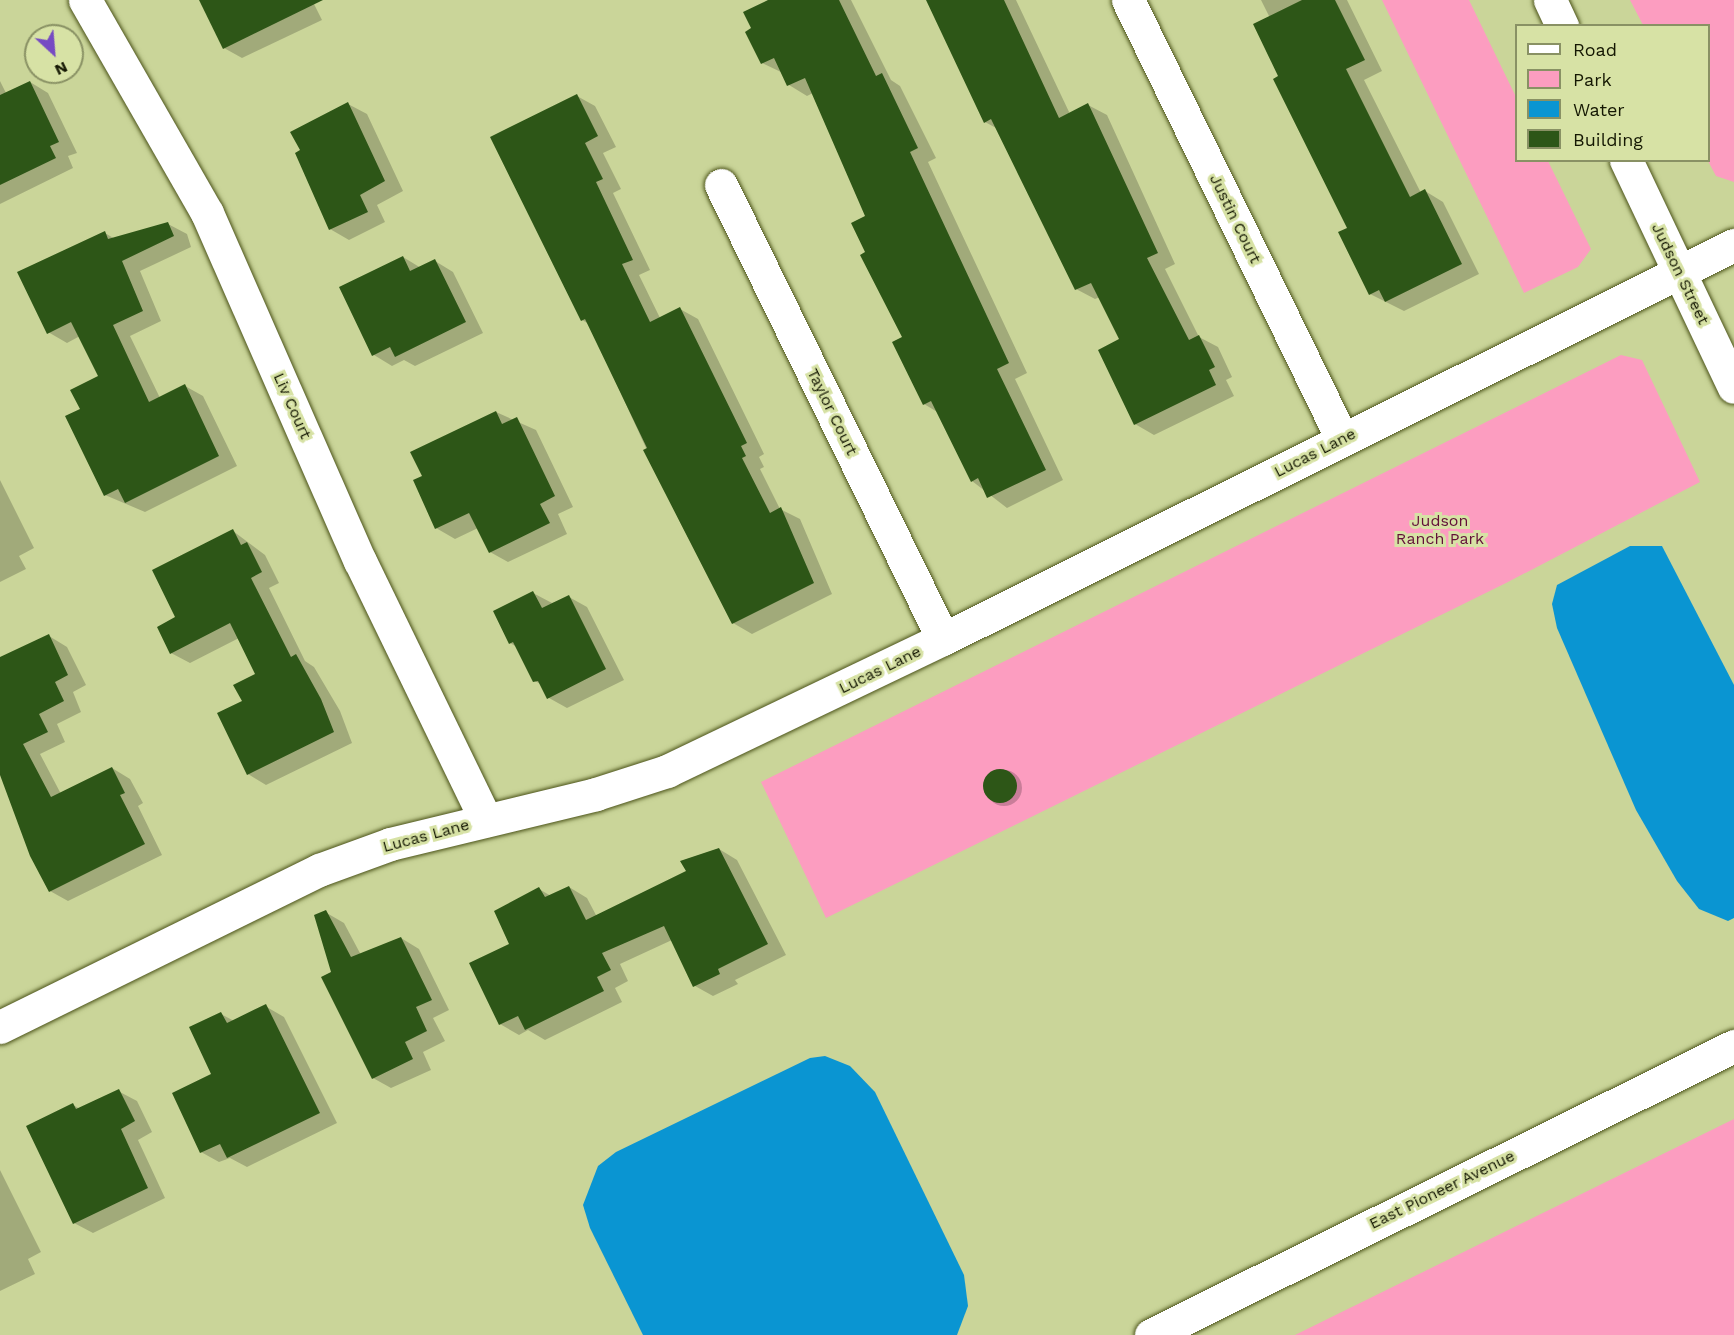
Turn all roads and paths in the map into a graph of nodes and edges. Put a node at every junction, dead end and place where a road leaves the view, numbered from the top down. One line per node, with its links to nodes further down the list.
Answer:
1 (85, 0): 12 (street, Liv Court)
2 (1128, 0): 10 (street, Justin Court)
3 (1550, 0): 4 (street)
4 (1561, 24)
5 (1627, 162): 8 (street, Judson Street)
6 (721, 185): 11 (street, Taylor Court)
7 (1734, 245): 8 (street, Lucas Lane)
8 (1678, 271): 9 (street, Judson Street); 10 (street, Lucas Lane)
9 (1734, 387)
10 (1342, 439): 11 (street, Lucas Lane)
11 (943, 639): 12 (street, Lucas Lane)
12 (486, 820): 13 (street, Lucas Lane)
13 (3, 1018)
14 (1734, 1046): 15 (street, East Pioneer Avenue)
15 (1151, 1335)

